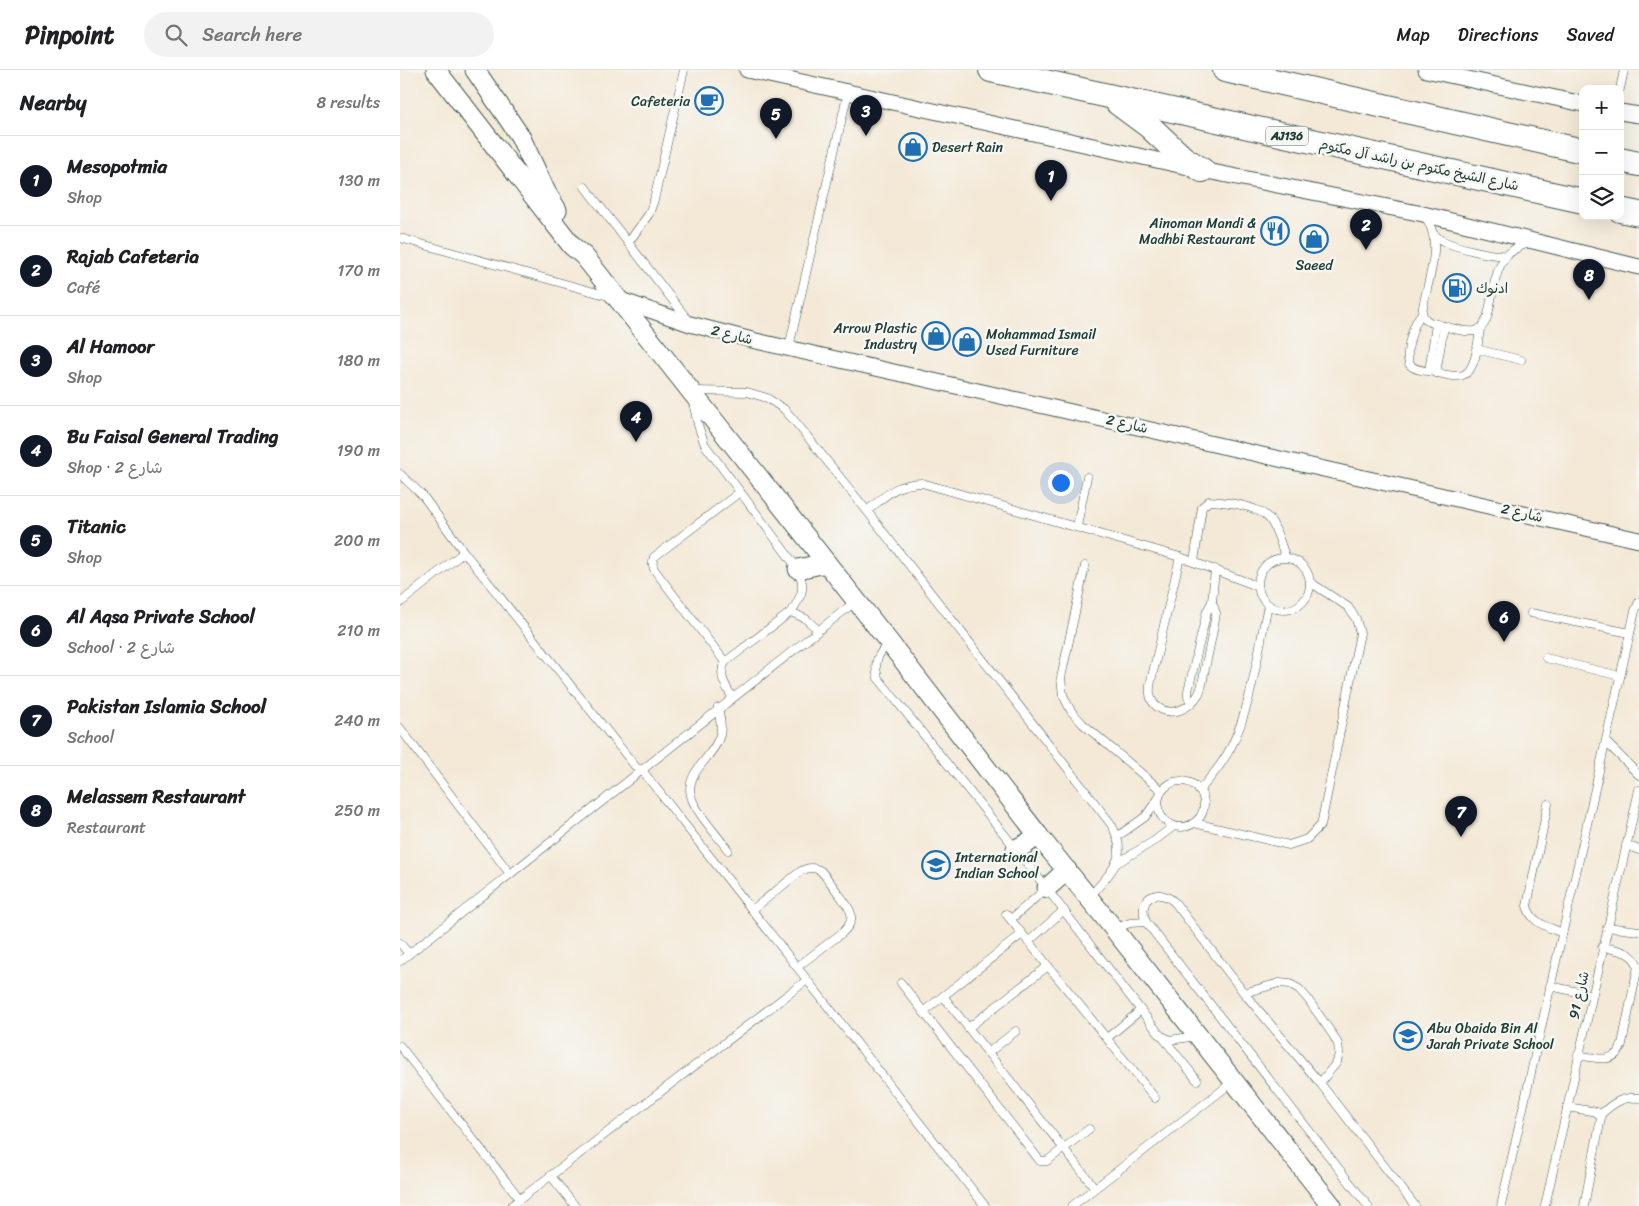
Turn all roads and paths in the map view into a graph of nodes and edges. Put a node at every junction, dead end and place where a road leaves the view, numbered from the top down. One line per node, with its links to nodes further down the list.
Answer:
1 (436, 70): 30 (street)
2 (475, 70): 30 (street)
3 (684, 70): 27 (lane)
4 (747, 70): 11 (street)
5 (991, 70): 12 (main road, شارع الشيخ مكتوم بن راشد آل مكتوم / AJ136)
6 (1225, 70): 9 (main road)
7 (1426, 70): 13 (street)
8 (1624, 70): 10 (lane)
9 (1260, 75): 16 (main road)
10 (1621, 85)
11 (848, 92): 19 (street); 37 (lane)
12 (1108, 97): 19 (main road); 21 (main road, شارع الشيخ مكتوم بن راشد آل مكتوم / AJ136)
13 (1579, 103)
14 (1624, 113): 15 (street)
15 (1639, 115)
16 (1579, 150)
17 (1624, 161): 18 (main road)
18 (1639, 164)
19 (1202, 170): 23 (street)
20 (585, 186): 27 (lane)
21 (1579, 201)
22 (1624, 211): 24 (main road)
23 (1423, 214): 25 (lane); 28 (street)
24 (1639, 214)
25 (1434, 234): 29 (lane); 33 (lane)
26 (400, 238): 32 (lane)
27 (628, 243): 34 (lane)
28 (1537, 243): 29 (lane); 31 (street)
29 (1507, 255): 36 (lane)
30 (584, 256): 32 (street)
31 (1639, 267)
32 (618, 299): 34 (street, شارع 2); 41 (street)
33 (1422, 313): 35 (lane); 40 (lane)
34 (690, 324): 37 (street, شارع 2)
35 (1440, 325): 36 (lane); 40 (lane)
36 (1480, 329): 38 (lane)
37 (789, 348): 47 (street, شارع 2)
38 (1476, 349): 39 (lane); 40 (lane)
39 (1521, 360)
40 (1433, 372)
41 (691, 391): 44 (lane); 45 (lane); 52 (street)
42 (400, 474): 48 (lane)
43 (1088, 477): 46 (lane)
44 (740, 492): 54 (lane); 69 (lane)
45 (866, 511): 46 (lane); 86 (lane)
46 (1077, 526): 49 (lane)
47 (1639, 540)
48 (464, 552): 61 (lane); 76 (lane)
49 (1180, 556): 51 (lane); 72 (lane)
50 (1286, 558): 51 (lane); 56 (lane); 57 (lane)
51 (1194, 562): 55 (lane)
52 (826, 564): 54 (street); 58 (street)
53 (1085, 566): 80 (lane)
54 (798, 569): 63 (lane)
55 (1215, 569): 57 (lane); 59 (lane)
56 (1310, 582): 62 (lane); 83 (lane)
57 (1257, 586): 62 (lane)
58 (856, 601): 65 (lane); 67 (street)
59 (1212, 602): 72 (lane); 72 (lane)
60 (1639, 602): 66 (lane)
61 (400, 603)
62 (1268, 604): 79 (lane)
63 (791, 612): 65 (lane); 69 (lane)
64 (1531, 613): 66 (lane)
65 (818, 630): 71 (lane)
66 (1630, 633): 70 (lane)
67 (889, 642): 85 (street); 88 (lane)
68 (1546, 658): 70 (lane)
69 (725, 662): 71 (lane)
70 (1620, 676): 75 (lane)
71 (732, 697): 73 (lane)
72 (1192, 702)
73 (718, 708): 76 (lane); 89 (lane)
74 (400, 728): 93 (lane)
75 (1606, 742): 77 (lane); 102 (lane)
76 (640, 770): 93 (lane); 96 (lane)
77 (1639, 775)
78 (1639, 790): 82 (lane, شارع 91)
79 (1199, 791): 80 (lane); 83 (lane)
80 (1161, 794): 84 (lane); 86 (lane)
81 (1548, 804): 102 (lane)
82 (1636, 820): 87 (lane, شارع 91)
83 (1194, 823): 84 (lane)
84 (1174, 826): 91 (lane)
85 (1038, 835): 88 (street); 92 (street)
86 (1118, 836): 91 (lane)
87 (1626, 845): 90 (lane); 99 (lane, شارع 91)
88 (1016, 849): 94 (lane)
89 (728, 850)
90 (1639, 850)
91 (1117, 863): 95 (lane)
92 (1067, 870): 94 (street); 95 (street)
93 (510, 874): 107 (lane)
94 (1047, 888): 97 (lane); 103 (lane)
95 (1089, 898): 100 (street)
96 (752, 910): 110 (lane); 110 (lane)
97 (1064, 910): 104 (lane); 117 (lane)
98 (1146, 922): 100 (lane); 114 (lane); 144 (lane)
99 (1607, 927): 101 (lane); 106 (lane, شارع 91)
100 (1114, 929): 121 (street)
101 (1639, 931)
102 (1562, 933): 113 (lane)
103 (1022, 934): 104 (lane); 116 (lane)
104 (1028, 942): 109 (lane)
105 (400, 943): 107 (lane)
106 (1602, 947): 115 (lane, شارع 91); 126 (lane)
107 (409, 954): 108 (lane)
108 (400, 961)
109 (1048, 966): 119 (lane); 122 (lane)
110 (797, 967): 111 (lane)
111 (807, 980): 136 (lane); 141 (lane)
112 (901, 983): 118 (lane)
113 (1550, 986): 115 (lane); 146 (lane)
114 (1244, 993): 129 (lane); 129 (lane)
115 (1592, 995): 126 (lane, شارع 91)
116 (943, 996): 118 (lane); 119 (lane)
117 (1141, 1010): 122 (lane); 123 (lane)
118 (924, 1012): 135 (lane)
119 (968, 1028): 125 (lane)
120 (1016, 1031): 125 (lane)
121 (1198, 1036): 123 (lane); 128 (street)
122 (1107, 1038): 130 (lane)
123 (1164, 1038): 127 (lane)
124 (400, 1046): 138 (lane)
125 (988, 1053): 135 (lane)
126 (1578, 1056): 132 (lane, شارع 91)
127 (1197, 1080)
128 (1234, 1081): 137 (lane); 143 (street)
129 (1320, 1083): 145 (lane)
130 (1155, 1098)
131 (1639, 1098): 133 (lane)
132 (1567, 1107): 133 (lane); 147 (lane, شارع 91)
133 (1600, 1115): 148 (lane)
134 (1089, 1129): 135 (lane)
135 (1064, 1149): 137 (lane)
136 (550, 1176): 138 (lane); 140 (lane)
137 (1095, 1188): 142 (lane)
138 (520, 1199): 139 (lane)
139 (511, 1206)
140 (574, 1206)
141 (985, 1206)
142 (1072, 1206)
143 (1332, 1206)
144 (1368, 1206)
145 (1415, 1206)
146 (1501, 1206)
147 (1545, 1206)
148 (1584, 1206)

